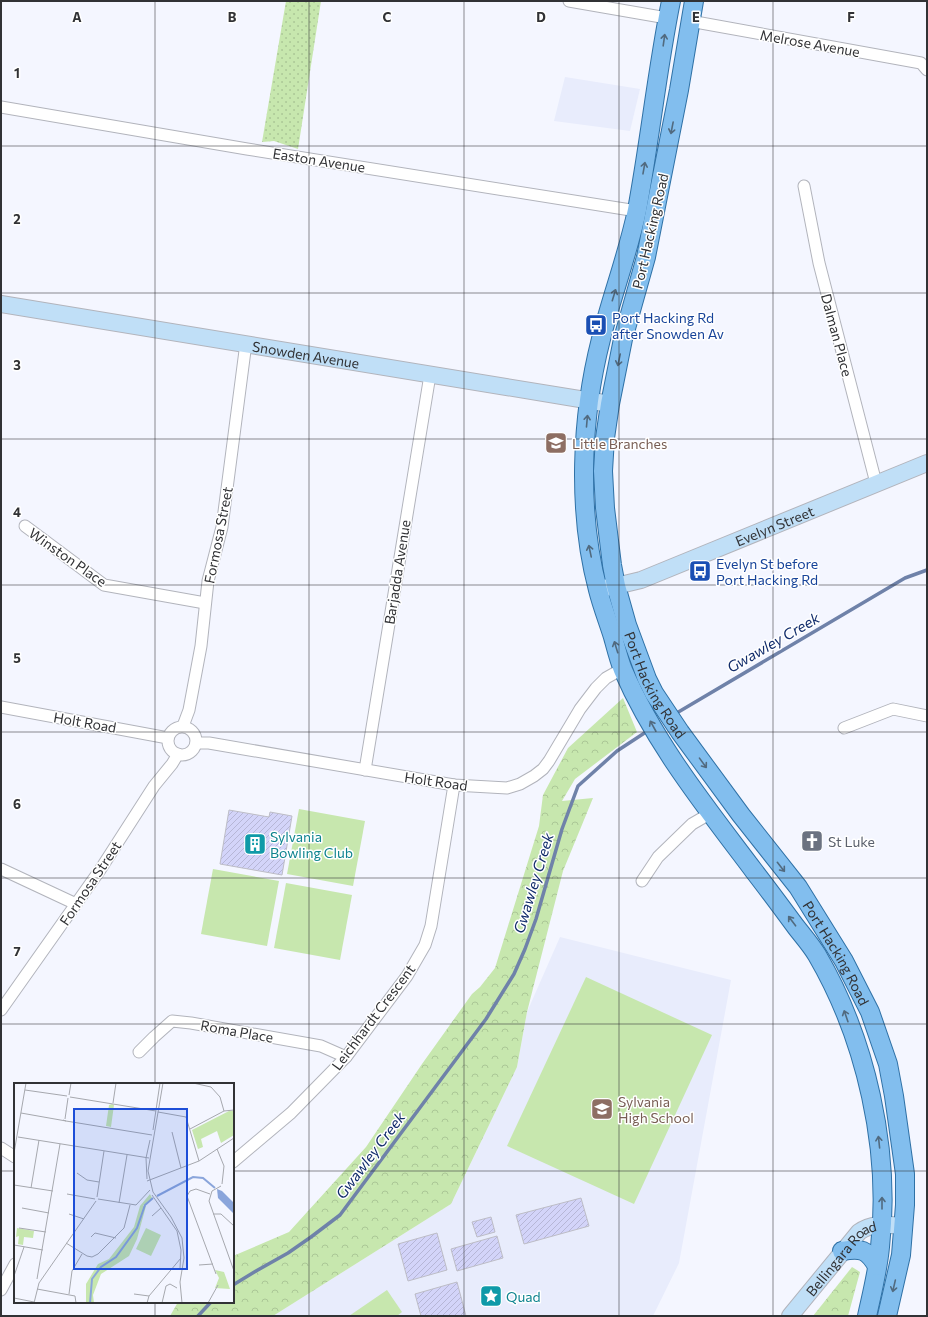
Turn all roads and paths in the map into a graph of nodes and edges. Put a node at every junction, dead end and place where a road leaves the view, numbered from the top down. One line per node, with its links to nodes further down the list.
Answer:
1 (569, 1): 4 (street)
2 (684, 1): 4 (main road)
3 (694, 1): 5 (main road, Port Hacking Road)
4 (669, 9): 7 (main road); 10 (main road, Port Hacking Road, one-way to 4)
5 (690, 21): 6 (street, Melrose Avenue); 7 (main road, Port Hacking Road)
6 (927, 70)
7 (679, 90): 15 (main road, Port Hacking Road, one-way to 15)
8 (1, 107): 10 (street, Easton Avenue)
9 (804, 186): 17 (street, Dalman Place)
10 (637, 211): 14 (main road, Port Hacking Road, one-way to 10)
11 (1, 304): 12 (street, Snowden Avenue)
12 (246, 344): 13 (street, Snowden Avenue); 21 (street, Formosa Street)
13 (430, 375): 14 (street, Snowden Avenue); 30 (street, Barjadda Avenue)
14 (589, 401): 15 (street, Snowden Avenue); 20 (main road, Port Hacking Road, one-way to 14)
15 (610, 404): 19 (main road, Port Hacking Road)
16 (927, 463): 17 (street, Evelyn Street)
17 (876, 483): 19 (street, Evelyn Street)
18 (25, 526): 21 (street, Winston Place)
19 (616, 586): 20 (street, Evelyn Street); 43 (main road, Port Hacking Road, one-way to 43)
20 (598, 589): 22 (main road, Port Hacking Road, one-way to 20)
21 (205, 603): 25 (street, Formosa Street)
22 (622, 669): 31 (street, Holt Road); 32 (main road, Port Hacking Road, one-way to 22)
23 (1, 707): 27 (street, Holt Road)
24 (927, 716): 26 (street)
25 (183, 726): 27 (street); 28 (street)
26 (844, 728)
27 (168, 738): 29 (street)
28 (196, 743): 29 (street); 30 (street, Holt Road)
29 (178, 754): 35 (street, Formosa Street)
30 (365, 770): 31 (street, Holt Road)
31 (454, 785): 38 (street, Leichhardt Crescent)
32 (711, 813): 34 (street); 42 (main road, Port Hacking Road, one-way to 32)
33 (1, 869): 35 (street)
34 (642, 882)
35 (76, 904): 36 (street, Formosa Street)
36 (1, 1010)
37 (139, 1052): 38 (street, Roma Place)
38 (346, 1057): 41 (street, Leichhardt Crescent)
39 (1, 1148): 40 (street)
40 (14, 1156)
41 (234, 1161)
42 (882, 1225): 43 (street, Bellingara Road); 44 (street, Bellingara Road); 46 (main road, Port Hacking Road)
43 (904, 1226): 50 (main road, Port Hacking Road, one-way to 50)
44 (842, 1251): 46 (main road); 48 (street, Bellingara Road)
45 (14, 1266): 47 (street)
46 (877, 1266): 49 (main road, Port Hacking Road)
47 (1, 1290)
48 (790, 1316)
49 (867, 1316)
50 (887, 1316)

